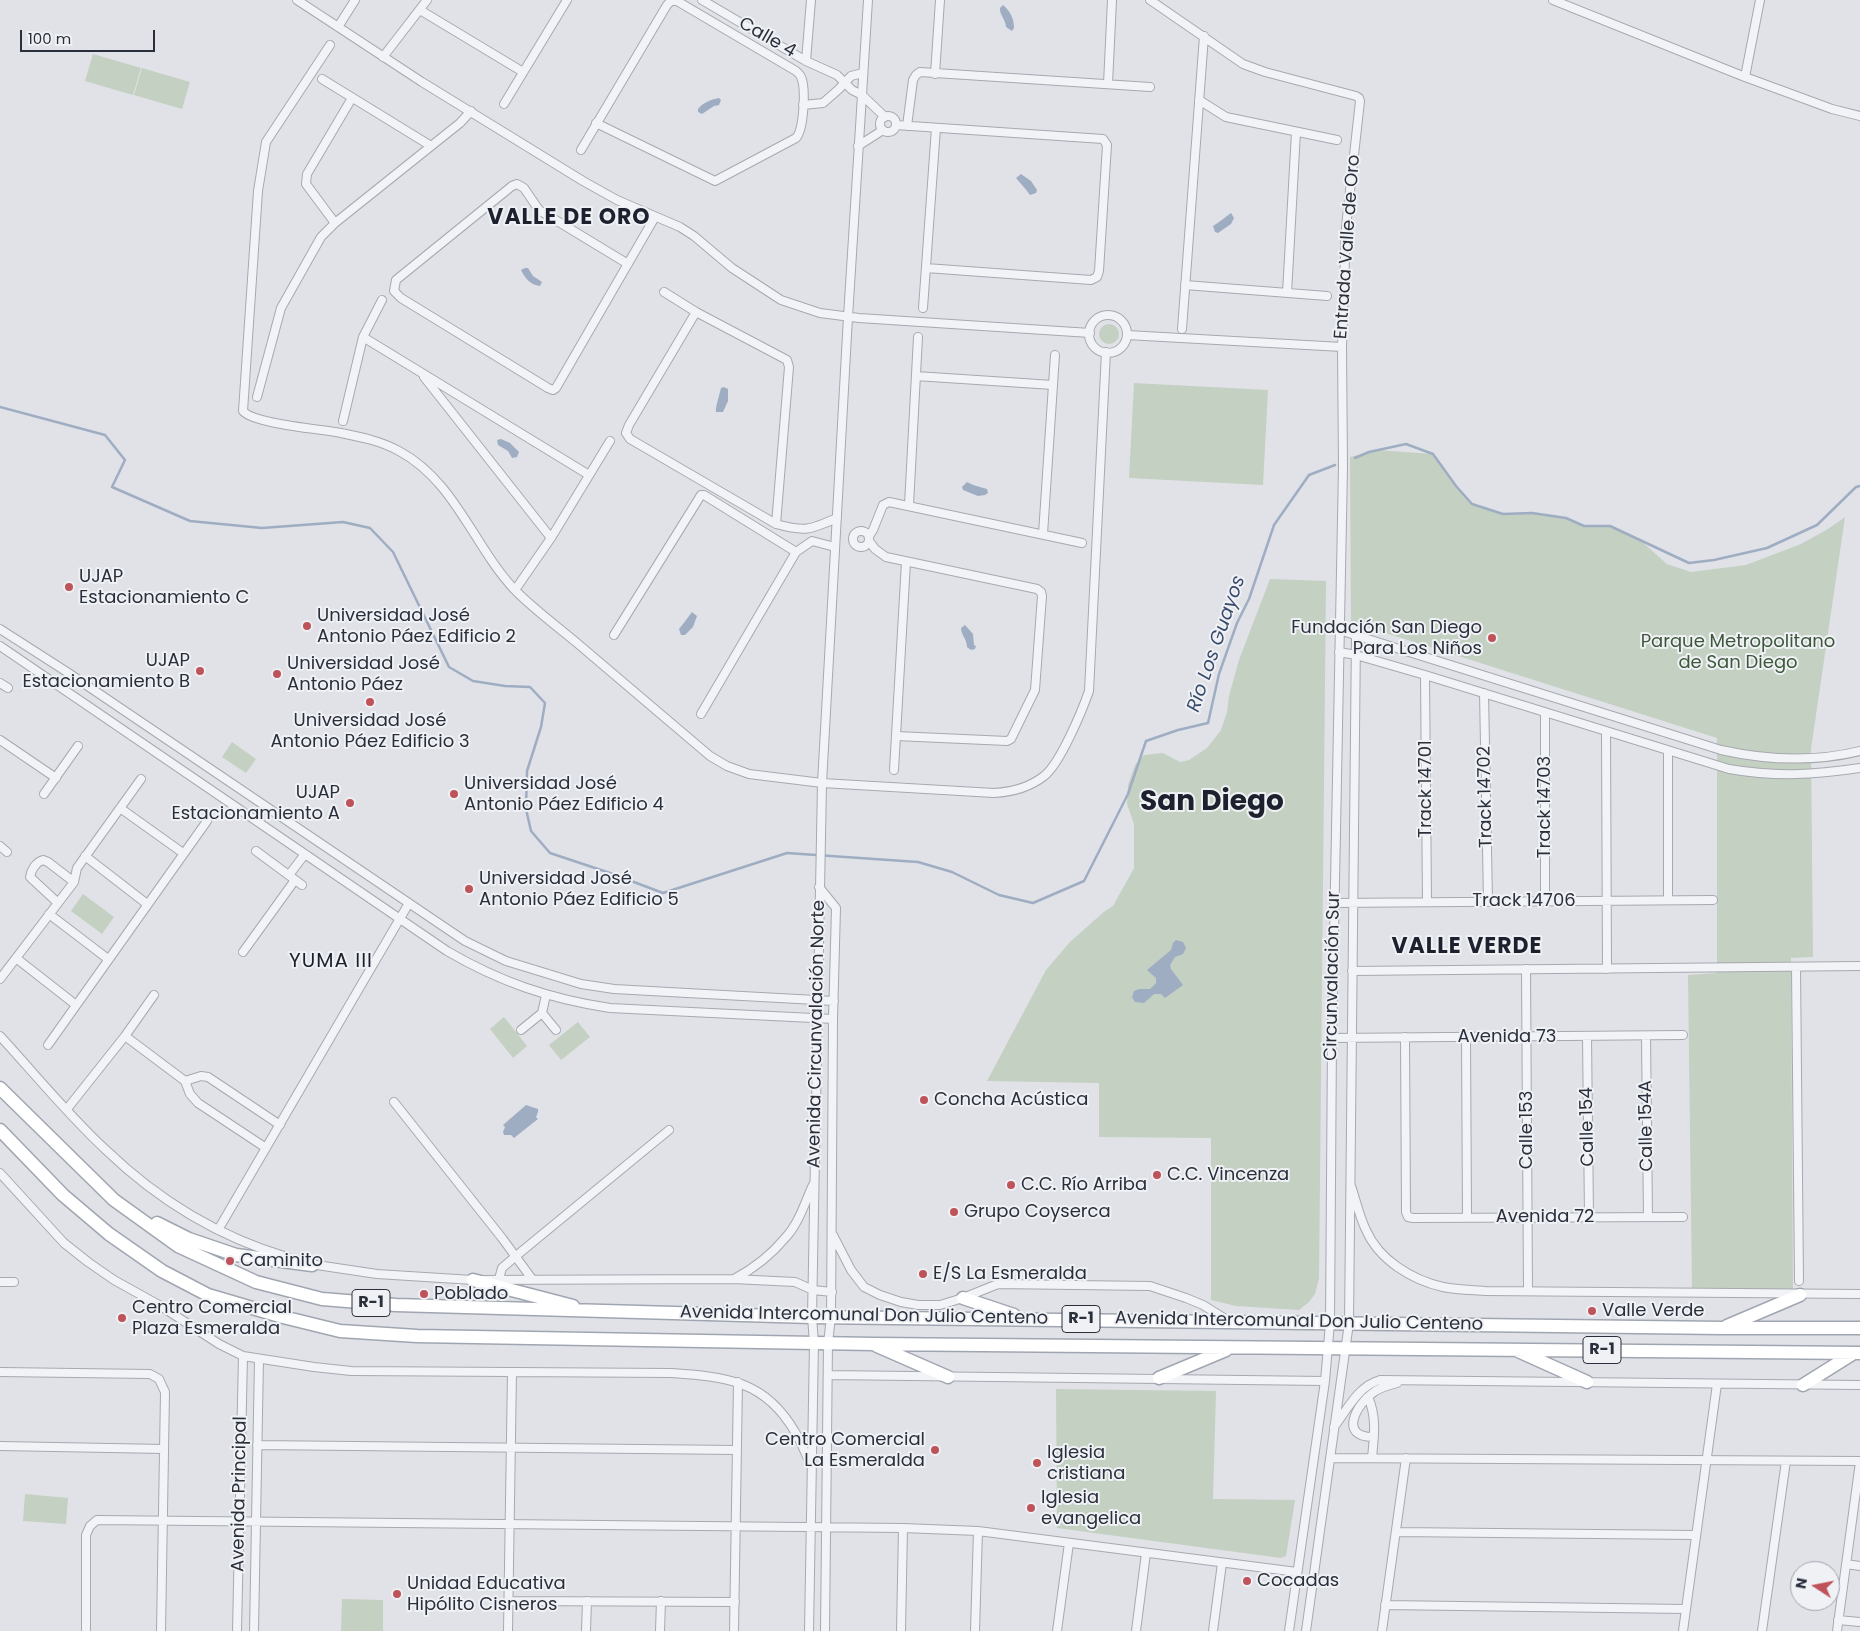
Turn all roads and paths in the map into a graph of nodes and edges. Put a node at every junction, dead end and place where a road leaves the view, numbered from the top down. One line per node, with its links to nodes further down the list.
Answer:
1 (297, 0): 14 (street)
2 (355, 0): 14 (street)
3 (427, 0): 13 (street)
4 (567, 0): 19 (street)
5 (702, 0): 18 (street, Calle 4)
6 (810, 0): 18 (street)
7 (868, 0): 20 (street)
8 (940, 0): 21 (street)
9 (1112, 0): 25 (street)
10 (1150, 0): 15 (street, Entrada Valle de Oro)
11 (1553, 0): 22 (street)
12 (1760, 0): 22 (street)
13 (420, 10): 17 (street); 19 (street)
14 (338, 27): 17 (street)
15 (1204, 36): 29 (street); 62 (street, Entrada Valle de Oro)
16 (330, 44): 86 (street)
17 (383, 57): 32 (street)
18 (806, 61): 24 (street, Calle 4)
19 (523, 72): 30 (street)
20 (863, 73): 24 (street); 27 (street)
21 (935, 74): 25 (street); 37 (street)
22 (1745, 77): 33 (street)
23 (322, 79): 28 (street)
24 (846, 83): 27 (street, Calle 4); 31 (street)
25 (1108, 84): 26 (street)
26 (1150, 87)
27 (862, 95): 34 (street, Calle 4); 43 (street)
28 (352, 98): 42 (street); 46 (street)
29 (1199, 100): 40 (street); 49 (street)
30 (504, 104)
31 (803, 105): 35 (street); 35 (street)
32 (471, 111): 42 (street); 45 (street)
33 (1860, 116)
34 (885, 117): 36 (street); 39 (street)
35 (596, 123): 44 (street)
36 (896, 125): 37 (street); 39 (street)
37 (907, 126): 38 (street)
38 (936, 128): 48 (street); 48 (street)
39 (883, 130): 43 (street)
40 (1296, 132): 41 (street); 51 (street)
41 (1337, 140)
42 (431, 146): 46 (street)
43 (858, 146): 56 (street)
44 (581, 150)
45 (655, 217): 47 (street); 56 (street)
46 (335, 223): 68 (street)
47 (628, 264): 47 (street)
48 (926, 268): 54 (street)
49 (1185, 285): 51 (street); 57 (street)
50 (664, 292): 55 (street)
51 (1287, 293): 52 (street)
52 (1327, 296)
53 (382, 300): 60 (street)
54 (924, 308)
55 (696, 312): 74 (street); 74 (street)
56 (848, 317): 58 (street); 73 (street)
57 (1182, 329)
58 (1090, 333): 59 (street); 63 (street)
59 (1127, 335): 62 (street); 63 (street)
60 (363, 337): 65 (street); 69 (street)
61 (918, 337): 66 (street)
62 (1342, 347): 88 (street, Entrada Valle de Oro)
63 (1106, 352): 110 (street)
64 (1055, 355): 67 (street)
65 (421, 372): 71 (street); 77 (street)
66 (916, 376): 67 (street); 72 (street)
67 (1053, 385): 76 (street)
68 (257, 398)
69 (343, 421)
70 (610, 441): 71 (street)
71 (589, 475): 77 (street)
72 (908, 505): 76 (street); 80 (street)
73 (837, 518): 75 (street); 78 (street)
74 (776, 524): 75 (street)
75 (811, 530): 81 (street)
76 (1043, 534): 82 (street)
77 (551, 538): 86 (street)
78 (836, 538): 79 (street); 83 (street)
79 (853, 538): 80 (street); 80 (street)
80 (869, 539): 85 (street)
81 (812, 541): 83 (street); 84 (street)
82 (1082, 543)
83 (835, 547): 110 (street)
84 (796, 552): 89 (street); 99 (street)
85 (906, 562): 101 (street); 101 (street)
86 (514, 590): 110 (street)
87 (0, 629): 112 (street)
88 (1339, 630): 90 (street); 92 (street, Circunvalación Sur)
89 (614, 635)
90 (1356, 635): 93 (street, Circunvalación Sur); 105 (street)
91 (0, 646): 114 (street)
92 (1338, 652): 93 (street); 135 (street, Circunvalación Sur)
93 (1356, 655): 94 (street); 130 (street, Circunvalación Sur)
94 (1425, 675): 97 (street); 131 (street, Track 14701)
95 (0, 683): 96 (street)
96 (8, 688)
97 (1484, 693): 98 (street); 132 (street, Track 14702)
98 (1545, 713): 100 (street); 128 (street, Track 14703)
99 (701, 714)
100 (1606, 732): 104 (street); 129 (street)
101 (896, 736): 107 (street)
102 (0, 740): 108 (street)
103 (78, 746): 108 (street)
104 (1668, 751): 106 (street); 126 (street)
105 (1860, 751)
106 (1860, 768)
107 (894, 770)
108 (56, 778): 111 (street)
109 (141, 779): 113 (street)
110 (822, 783): 125 (street)
111 (44, 794)
112 (254, 798): 114 (street); 134 (street)
113 (120, 808): 119 (street); 121 (street)
114 (245, 812): 120 (street)
115 (207, 821): 119 (street)
116 (0, 846): 118 (street)
117 (256, 851): 122 (street)
118 (7, 852)
119 (183, 853): 136 (street)
120 (305, 854): 122 (street); 138 (street)
121 (85, 856): 123 (street); 136 (street)
122 (292, 877): 124 (street); 139 (street)
123 (74, 882): 133 (street); 133 (street)
124 (302, 885)
125 (819, 887): 150 (street, Avenida Circunvalación Norte); 151 (street, Avenida Circunvalación Norte)
126 (1668, 900): 127 (street, Track 14706); 129 (street, Track 14706)
127 (1713, 900)
128 (1545, 901): 129 (street, Track 14706); 132 (street, Track 14706)
129 (1607, 901): 144 (street)
130 (1352, 902): 131 (street, Track 14706); 135 (street, Track 14706); 146 (street, Circunvalación Sur)
131 (1427, 902): 132 (street, Track 14706)
132 (1488, 902)
133 (58, 903): 137 (street)
134 (409, 903): 138 (street); 150 (street)
135 (1334, 903): 165 (street, Circunvalación Sur)
136 (148, 904): 141 (street)
137 (50, 914): 140 (street); 141 (street)
138 (401, 919): 149 (street); 173 (street)
139 (243, 952)
140 (16, 958): 147 (street); 152 (street)
141 (108, 959): 152 (street)
142 (1860, 966): 143 (street)
143 (1796, 967): 144 (street); 194 (street)
144 (1607, 969): 145 (street)
145 (1526, 970): 146 (street); 164 (street, Calle 153)
146 (1352, 971): 166 (street, Circunvalación Sur)
147 (0, 979)
148 (154, 995): 160 (street)
149 (546, 995): 153 (street); 154 (street)
150 (818, 1001): 151 (street); 154 (street, Avenida Circunvalación Norte)
151 (834, 1001): 155 (street, Avenida Circunvalación Norte)
152 (76, 1005): 168 (street)
153 (542, 1013): 156 (street); 157 (street)
154 (818, 1018): 155 (street); 179 (street, Avenida Circunvalación Norte)
155 (834, 1019): 187 (street, Avenida Circunvalación Norte)
156 (521, 1030)
157 (556, 1030)
158 (1683, 1035): 162 (street, Avenida 73)
159 (0, 1036): 172 (street, Avenida Intercomunal Don Julio Centeno)
160 (125, 1036): 169 (street); 172 (street)
161 (1587, 1036): 162 (street, Avenida 73); 164 (street, Avenida 73); 183 (street, Calle 154)
162 (1646, 1036): 184 (street, Calle 154A)
163 (1466, 1037): 164 (street, Avenida 73); 167 (street, Avenida 73); 181 (street)
164 (1526, 1037): 182 (street, Calle 153)
165 (1332, 1038): 166 (street, Avenida 73); 207 (street, Circunvalación Sur)
166 (1350, 1038): 167 (street, Avenida 73); 178 (street, Circunvalación Sur)
167 (1405, 1038): 181 (street, Avenida 72)
168 (48, 1045)
169 (185, 1081): 173 (street); 176 (street)
170 (0, 1088): 180 (main road, Avenida Intercomunal Don Julio Centeno / R-1)
171 (394, 1102): 188 (street)
172 (67, 1109): 186 (street, Avenida Intercomunal Don Julio Centeno)
173 (280, 1125): 176 (street)
174 (0, 1130): 212 (main road, Avenida Intercomunal Don Julio Centeno / R-1)
175 (669, 1130): 188 (street)
176 (266, 1148): 186 (street)
177 (1, 1177): 220 (street)
178 (1349, 1179): 198 (street); 209 (street, Circunvalación Sur)
179 (815, 1181): 192 (street); 197 (street, Avenida Circunvalación Norte)
180 (121, 1205): 189 (main road); 203 (main road, Avenida Intercomunal Don Julio Centeno / R-1)
181 (1467, 1217): 182 (street, Avenida 72)
182 (1527, 1217): 183 (street, Avenida 72); 198 (street, Calle 153)
183 (1589, 1217): 184 (street, Avenida 72)
184 (1648, 1217): 185 (street, Avenida 72)
185 (1683, 1217)
186 (218, 1230): 189 (street, Avenida Intercomunal Don Julio Centeno)
187 (832, 1232): 199 (street, Avenida Circunvalación Norte); 202 (street)
188 (516, 1256): 190 (street); 191 (street)
189 (312, 1265): 193 (street, Avenida Intercomunal Don Julio Centeno)
190 (532, 1278): 191 (street, Avenida Intercomunal Don Julio Centeno); 192 (street, Avenida Intercomunal Don Julio Centeno)
191 (499, 1279): 193 (street, Avenida Intercomunal Don Julio Centeno)
192 (733, 1279): 197 (street, Avenida Intercomunal Don Julio Centeno)
193 (474, 1280): 203 (main road)
194 (1799, 1281)
195 (0, 1282): 196 (street)
196 (14, 1282)
197 (813, 1290): 199 (street, Avenida Intercomunal Don Julio Centeno); 204 (street, Avenida Circunvalación Norte)
198 (1528, 1291): 201 (street)
199 (832, 1292): 205 (street, Avenida Circunvalación Norte)
200 (1860, 1294): 201 (street)
201 (1800, 1295): 211 (main road)
202 (963, 1298): 206 (main road); 208 (street)
203 (594, 1312): 204 (main road, Avenida Intercomunal Don Julio Centeno / R-1)
204 (812, 1317): 205 (main road, Avenida Intercomunal Don Julio Centeno / R-1); 212 (street, Avenida Circunvalación Norte)
205 (831, 1317): 206 (main road, Avenida Intercomunal Don Julio Centeno / R-1); 213 (street, Avenida Circunvalación Norte)
206 (1026, 1318): 208 (main road, Avenida Intercomunal Don Julio Centeno / R-1)
207 (1330, 1322): 208 (main road, Avenida Intercomunal Don Julio Centeno / R-1); 209 (main road, Avenida Intercomunal Don Julio Centeno / R-1); 216 (street, Circunvalación Sur)
208 (1231, 1323)
209 (1349, 1323): 211 (main road, Avenida Intercomunal Don Julio Centeno / R-1); 217 (street, Circunvalación Sur)
210 (1859, 1327): 211 (main road, Avenida Intercomunal Don Julio Centeno / R-1)
211 (1722, 1328)
212 (814, 1343): 213 (main road, Avenida Intercomunal Don Julio Centeno / R-1); 249 (street, Avenida Circunvalación Norte)
213 (828, 1343): 214 (main road, Avenida Intercomunal Don Julio Centeno / R-1); 224 (street, Avenida Circunvalación Norte)
214 (873, 1344): 215 (main road, Avenida Intercomunal Don Julio Centeno / R-1); 225 (main road)
215 (1231, 1347): 216 (main road, Avenida Intercomunal Don Julio Centeno / R-1); 226 (main road)
216 (1327, 1349): 217 (main road, Avenida Intercomunal Don Julio Centeno / R-1); 228 (street)
217 (1345, 1349): 218 (main road, Avenida Intercomunal Don Julio Centeno / R-1); 235 (street)
218 (1514, 1349): 219 (main road, Avenida Intercomunal Don Julio Centeno / R-1); 230 (main road)
219 (1857, 1353): 232 (main road)
220 (243, 1356): 221 (street); 253 (street, Avenida Principal)
221 (258, 1359): 223 (street); 238 (street, Avenida Principal)
222 (0, 1372): 241 (street)
223 (512, 1372): 229 (street); 240 (street)
224 (828, 1375): 225 (street); 257 (street, Avenida Circunvalación Norte)
225 (948, 1377): 226 (street)
226 (1159, 1378): 228 (street)
227 (1404, 1380): 230 (street); 234 (street); 235 (street)
228 (1325, 1381): 267 (street)
229 (738, 1382): 242 (street); 249 (street)
230 (1587, 1382): 231 (street)
231 (1717, 1384): 232 (street); 246 (street)
232 (1803, 1385): 233 (street)
233 (1860, 1386)
234 (1368, 1397): 236 (street); 237 (street)
235 (1335, 1425): 236 (street); 243 (street)
236 (1354, 1427): 237 (street)
237 (1374, 1437): 244 (street)
238 (257, 1445): 240 (street); 252 (street, Avenida Principal)
239 (0, 1446): 241 (street)
240 (511, 1448): 242 (street); 254 (street)
241 (164, 1449): 251 (street)
242 (737, 1450): 255 (street)
243 (1330, 1458): 244 (street); 292 (street)
244 (1372, 1458): 245 (street)
245 (1406, 1458): 246 (street); 260 (street)
246 (1706, 1460): 247 (street); 261 (street)
247 (1786, 1461): 248 (street); 295 (street)
248 (1860, 1461): 250 (street)
249 (811, 1466): 256 (street, Avenida Circunvalación Norte)
250 (1857, 1508): 265 (street)
251 (162, 1521): 253 (street); 276 (street); 277 (street)
252 (255, 1521): 253 (street); 254 (street); 279 (street, Avenida Principal)
253 (239, 1522): 278 (street, Avenida Principal)
254 (510, 1523): 255 (street); 268 (street)
255 (736, 1525): 256 (street); 271 (street)
256 (811, 1527): 257 (street); 284 (street, Avenida Circunvalación Norte)
257 (827, 1527): 258 (street); 285 (street, Avenida Circunvalación Norte)
258 (902, 1528): 259 (street); 286 (street)
259 (978, 1531): 262 (street); 287 (street)
260 (1396, 1532): 261 (street); 272 (street)
261 (1696, 1535): 273 (street)
262 (1069, 1543): 263 (street); 288 (street)
263 (1146, 1553): 264 (street); 289 (street)
264 (1222, 1563): 267 (street); 290 (street)
265 (1846, 1564): 266 (street); 274 (street)
266 (1860, 1566)
267 (1298, 1572): 291 (street)
268 (509, 1601): 269 (street); 280 (street)
269 (587, 1601): 270 (street); 281 (street)
270 (661, 1602): 271 (street); 282 (street)
271 (735, 1602): 283 (street)
272 (1386, 1605): 273 (street); 293 (street)
273 (1686, 1609): 294 (street)
274 (1838, 1620): 275 (street); 296 (street)
275 (1860, 1622)
276 (86, 1631)
277 (161, 1631)
278 (237, 1631)
279 (254, 1631)
280 (508, 1631)
281 (586, 1631)
282 (660, 1631)
283 (734, 1631)
284 (809, 1631)
285 (825, 1631)
286 (901, 1631)
287 (975, 1631)
288 (1057, 1631)
289 (1136, 1631)
290 (1213, 1631)
291 (1289, 1631)
292 (1306, 1631)
293 (1382, 1631)
294 (1683, 1631)
295 (1762, 1631)
296 (1837, 1631)

